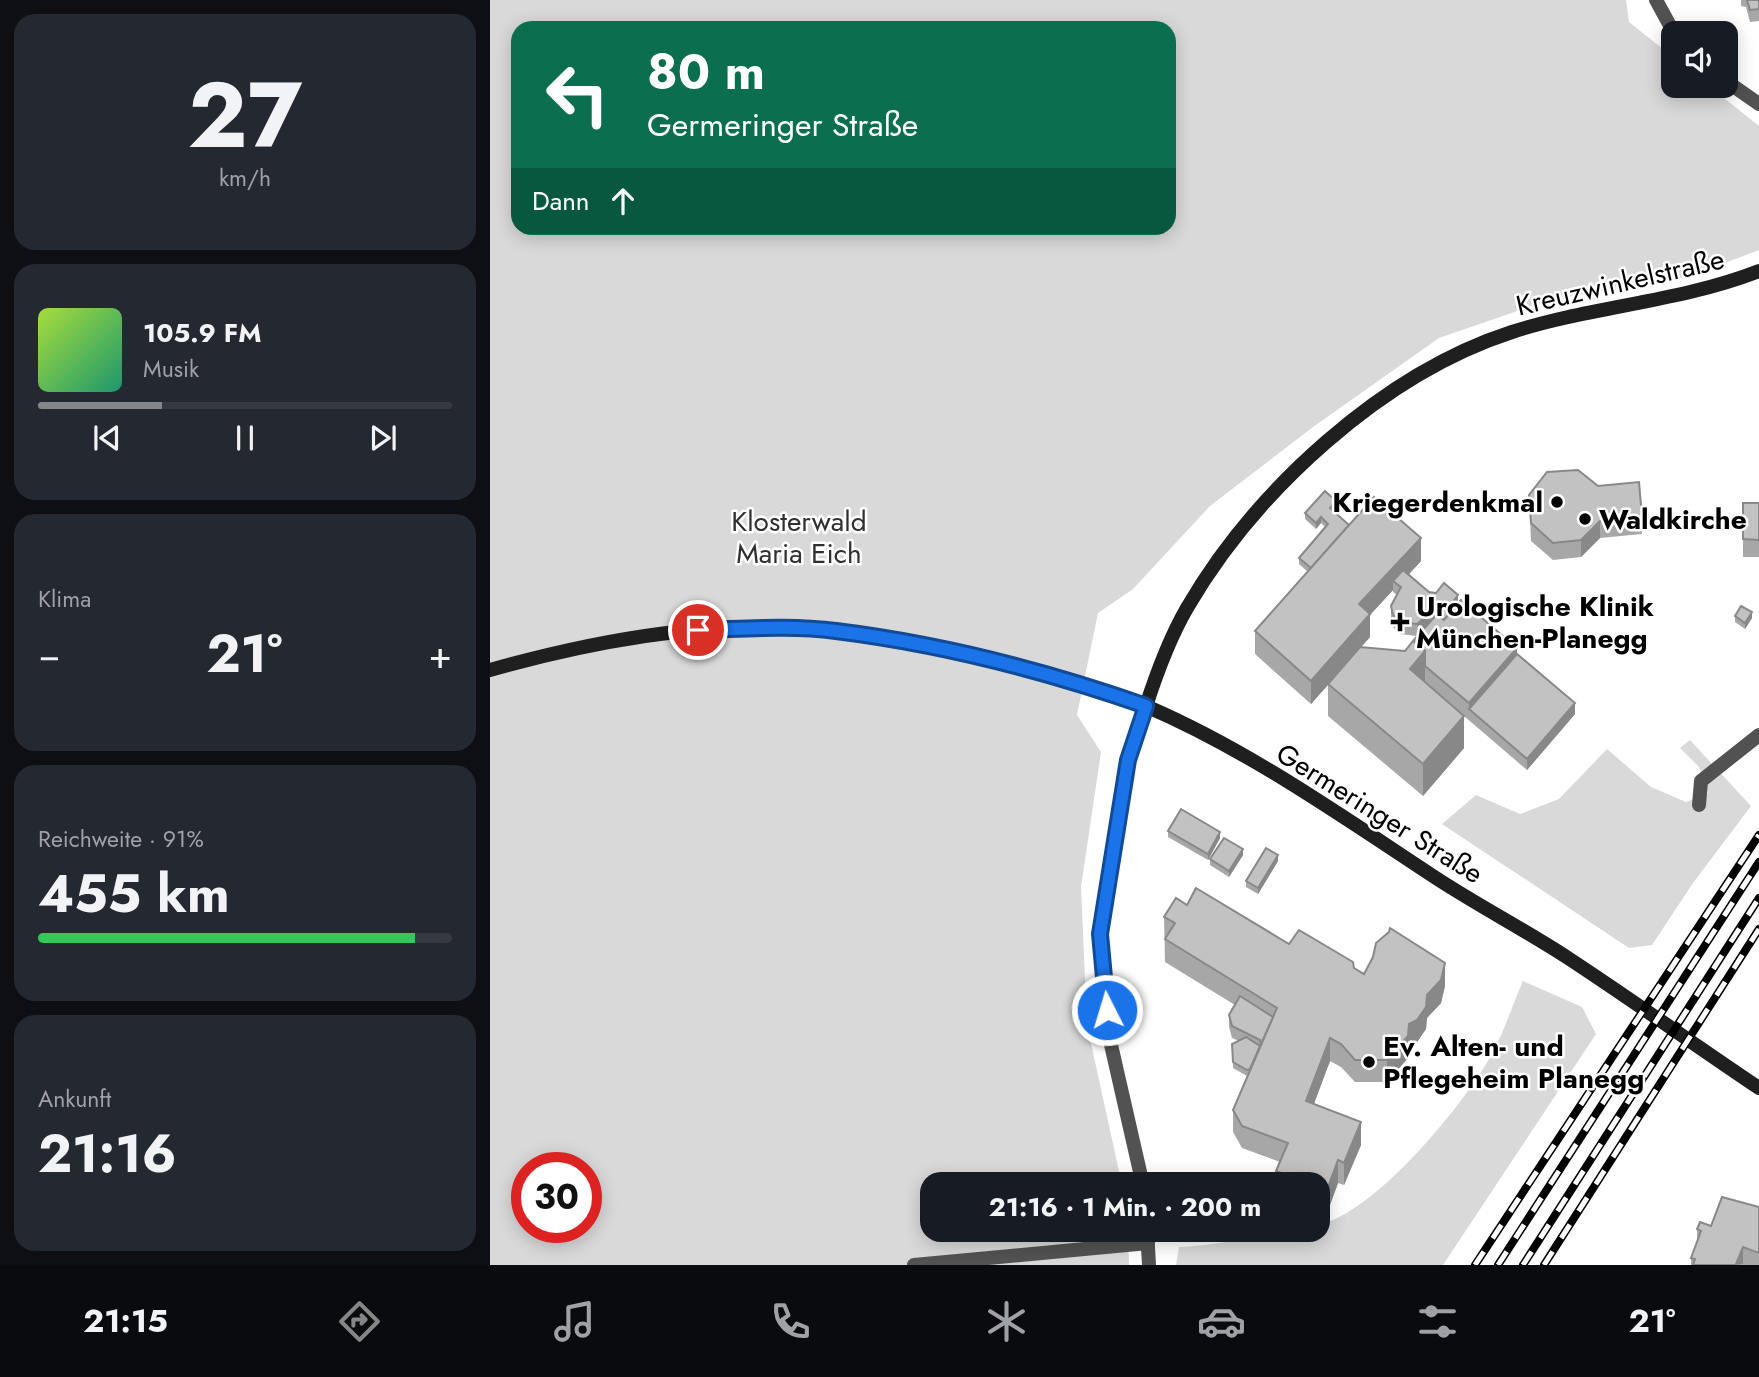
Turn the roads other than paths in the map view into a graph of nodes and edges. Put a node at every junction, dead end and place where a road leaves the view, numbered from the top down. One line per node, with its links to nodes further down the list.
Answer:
1 (1656, 0): 2 (street)
2 (1667, 21)
3 (1738, 89): 4 (street)
4 (1759, 104)
5 (1759, 271): 7 (main road, Kreuzwinkelstraße)
6 (490, 670): 7 (main road, Germeringer Straße)
7 (1146, 706): 10 (main road, Germeringer Straße); 11 (street, Kreuzwinkelstraße)
8 (1759, 735): 9 (street)
9 (1699, 806)
10 (1759, 1088)
11 (1140, 1172)
12 (1099, 1242): 14 (street)
13 (1147, 1242): 15 (street)
14 (914, 1265)
15 (1149, 1265)

